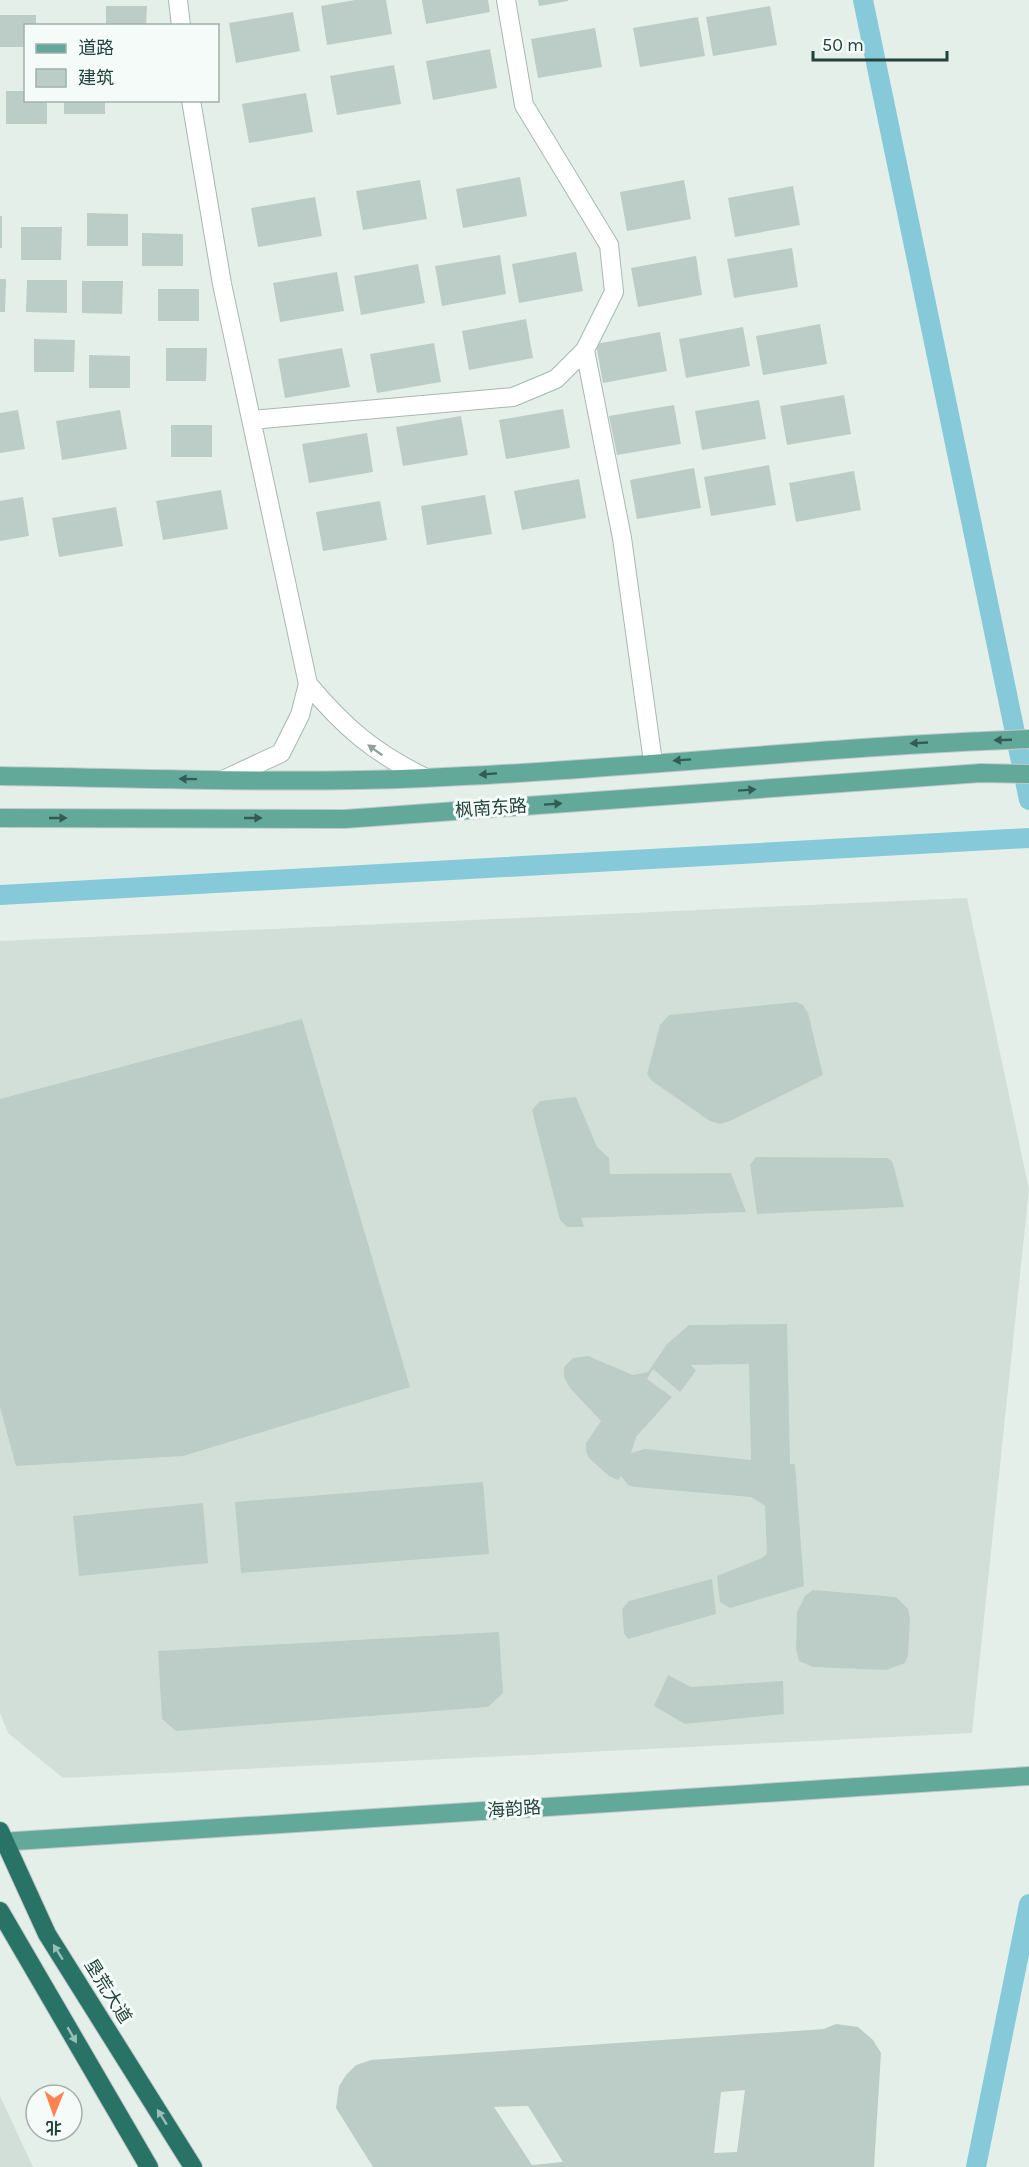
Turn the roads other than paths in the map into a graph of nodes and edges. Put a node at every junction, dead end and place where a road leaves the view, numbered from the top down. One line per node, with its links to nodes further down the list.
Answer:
1 (178, 0): 3 (street)
2 (506, 0): 5 (street)
3 (181, 24)
4 (191, 102): 6 (street)
5 (585, 350): 6 (street); 9 (street)
6 (252, 420): 7 (street)
7 (308, 684): 12 (street, one-way to 7); 13 (street)
8 (1029, 739): 9 (main road, 枫南东路, one-way to 9)
9 (653, 762): 12 (main road, 枫南东路, one-way to 12)
10 (1029, 774): 14 (main road, 枫南东路, one-way to 10)
11 (0, 776): 13 (main road, 枫南东路, one-way to 11)
12 (426, 778): 13 (main road, 枫南东路)
13 (225, 779)
14 (0, 818)
15 (1022, 1777): 16 (main road, 海韵路)
16 (2, 1838): 19 (highway, 垦荒大道, one-way to 16)
17 (0, 1911): 18 (highway, one-way to 18)
18 (149, 2167)
19 (193, 2167)

